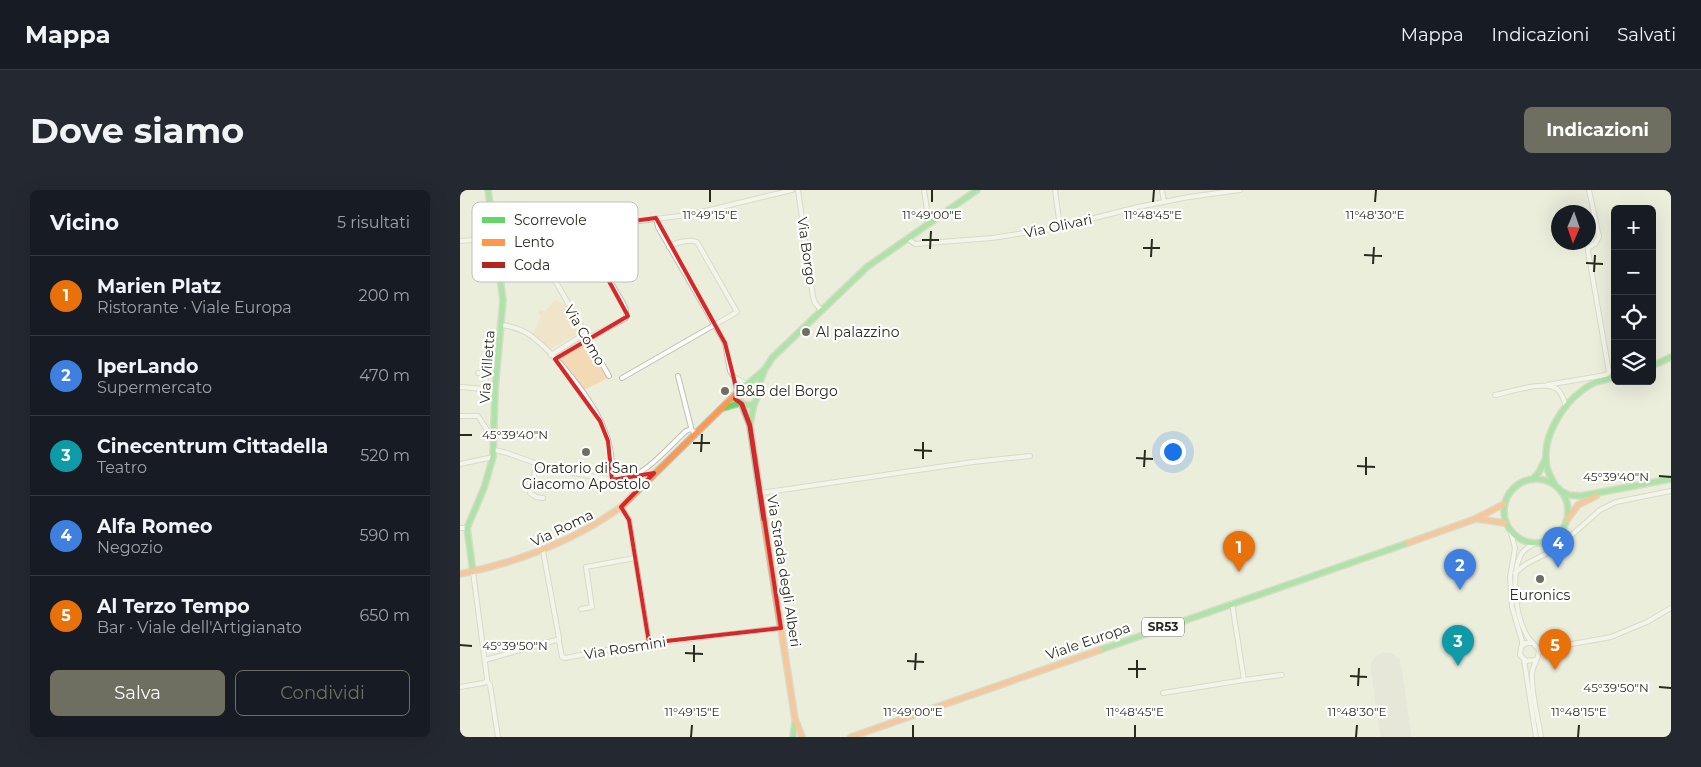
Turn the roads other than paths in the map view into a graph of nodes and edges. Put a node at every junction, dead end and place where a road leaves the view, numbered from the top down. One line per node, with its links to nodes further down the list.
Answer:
1 (792, 190): 10 (street)
2 (798, 190): 19 (street, Via Borgo)
3 (924, 190): 12 (street)
4 (977, 190): 12 (main road, Via Roma)
5 (1055, 190): 13 (street)
6 (1162, 190): 9 (street)
7 (1240, 190): 9 (street, Via Olivari)
8 (1589, 190): 35 (street)
9 (1164, 202): 13 (street, Via Olivari)
10 (656, 218): 11 (street); 15 (street)
11 (638, 220)
12 (931, 222): 14 (main road, Via Roma)
13 (1060, 227): 14 (street, Via Olivari)
14 (907, 238): 19 (main road, Via Roma)
15 (669, 247): 21 (street); 21 (street)
16 (501, 282): 20 (main road, Via Villetta)
17 (556, 282): 22 (street, Via Como)
18 (610, 282): 22 (street)
19 (821, 310): 27 (main road, Via Roma)
20 (502, 325): 23 (street); 38 (main road, Via Villetta)
21 (715, 325): 31 (street); 32 (street)
22 (586, 337): 23 (street); 24 (street); 29 (street, Via Como)
23 (551, 355): 24 (street)
24 (554, 359): 61 (street)
25 (1669, 359): 26 (main road)
26 (1656, 364)
27 (764, 369): 34 (main road, Via Roma); 40 (main road, Via Roma)
28 (478, 373): 37 (street)
29 (609, 376)
30 (678, 376): 48 (street)
31 (734, 377): 34 (street); 39 (street)
32 (622, 378)
33 (1611, 378): 44 (main road)
34 (747, 384): 39 (main road, Via Roma); 40 (main road)
35 (1547, 385): 41 (street); 44 (street)
36 (460, 387): 37 (street)
37 (485, 389): 38 (street)
38 (494, 390): 49 (main road, Via Villetta)
39 (737, 392): 42 (main road); 45 (main road, Via Roma)
40 (758, 394): 43 (main road, Via Roma)
41 (1495, 395)
42 (741, 404): 43 (main road, Via Roma); 45 (main road, Via Roma); 47 (main road, Via Strada degli Alberi)
43 (754, 404): 47 (main road, Via Strada degli Alberi)
44 (1566, 406): 54 (main road)
45 (722, 408): 50 (main road, Via Roma)
46 (460, 416): 49 (street)
47 (750, 425): 66 (main road, Via Strada degli Alberi)
48 (690, 429): 50 (street); 56 (street)
49 (495, 434): 51 (main road, Via Villetta)
50 (696, 434): 58 (main road, Via Roma)
51 (494, 450): 53 (main road, Via Villetta); 55 (street)
52 (1030, 456): 66 (street)
53 (494, 457): 57 (street); 74 (main road, Via Villetta)
54 (1546, 457): 59 (main road); 62 (main road)
55 (537, 463): 61 (street); 67 (street)
56 (652, 463): 58 (street); 61 (street)
57 (460, 464)
58 (659, 470): 69 (main road, Via Roma)
59 (1533, 479): 62 (main road); 68 (main road, SR53)
60 (1671, 479): 64 (main road)
61 (612, 480)
62 (1555, 485): 63 (main road)
63 (1561, 491): 64 (main road); 71 (main road)
64 (1613, 491): 71 (main road)
65 (1671, 491): 80 (street)
66 (761, 493): 85 (main road, Via Strada degli Alberi)
67 (543, 498)
68 (1504, 504): 70 (main road, Viale Europa / SR53); 72 (main road)
69 (621, 507): 77 (main road, Via Roma); 78 (street)
70 (1475, 519): 72 (main road, Viale Europa / SR53); 82 (main road, Viale Europa / SR53)
71 (1567, 520): 76 (main road)
72 (1505, 523): 75 (main road)
73 (460, 528): 74 (street)
74 (467, 528): 79 (main road)
75 (1511, 532): 76 (main road); 89 (street)
76 (1535, 544): 80 (street)
77 (543, 551): 79 (main road, Via Roma); 86 (street)
78 (634, 558): 84 (street); 88 (street)
79 (473, 572): 81 (main road, Via Roma); 91 (street)
80 (1515, 573): 87 (street)
81 (460, 574)
82 (1232, 604): 95 (street); 103 (main road, Viale Europa / SR53)
83 (1671, 608): 90 (street)
84 (581, 609)
85 (781, 628): 88 (street, Via Rosmini); 99 (main road, Via Strada degli Alberi)
86 (558, 640): 88 (street, Via Rosmini); 91 (street)
87 (1532, 642): 89 (street); 90 (street)
88 (649, 644)
89 (1521, 647): 92 (street)
90 (1539, 650): 93 (street)
91 (485, 660): 96 (street)
92 (1524, 660): 93 (street); 104 (street)
93 (1535, 660): 105 (street)
94 (1282, 675): 95 (street)
95 (1244, 680): 98 (street)
96 (487, 681): 97 (street); 100 (street)
97 (460, 687)
98 (1163, 693)
99 (795, 719): 101 (main road, Via Strada degli Alberi); 102 (main road, Via Strada degli Alberi)
100 (498, 737)
101 (793, 737)
102 (802, 737)
103 (851, 737)
104 (1536, 737)
105 (1542, 737)

